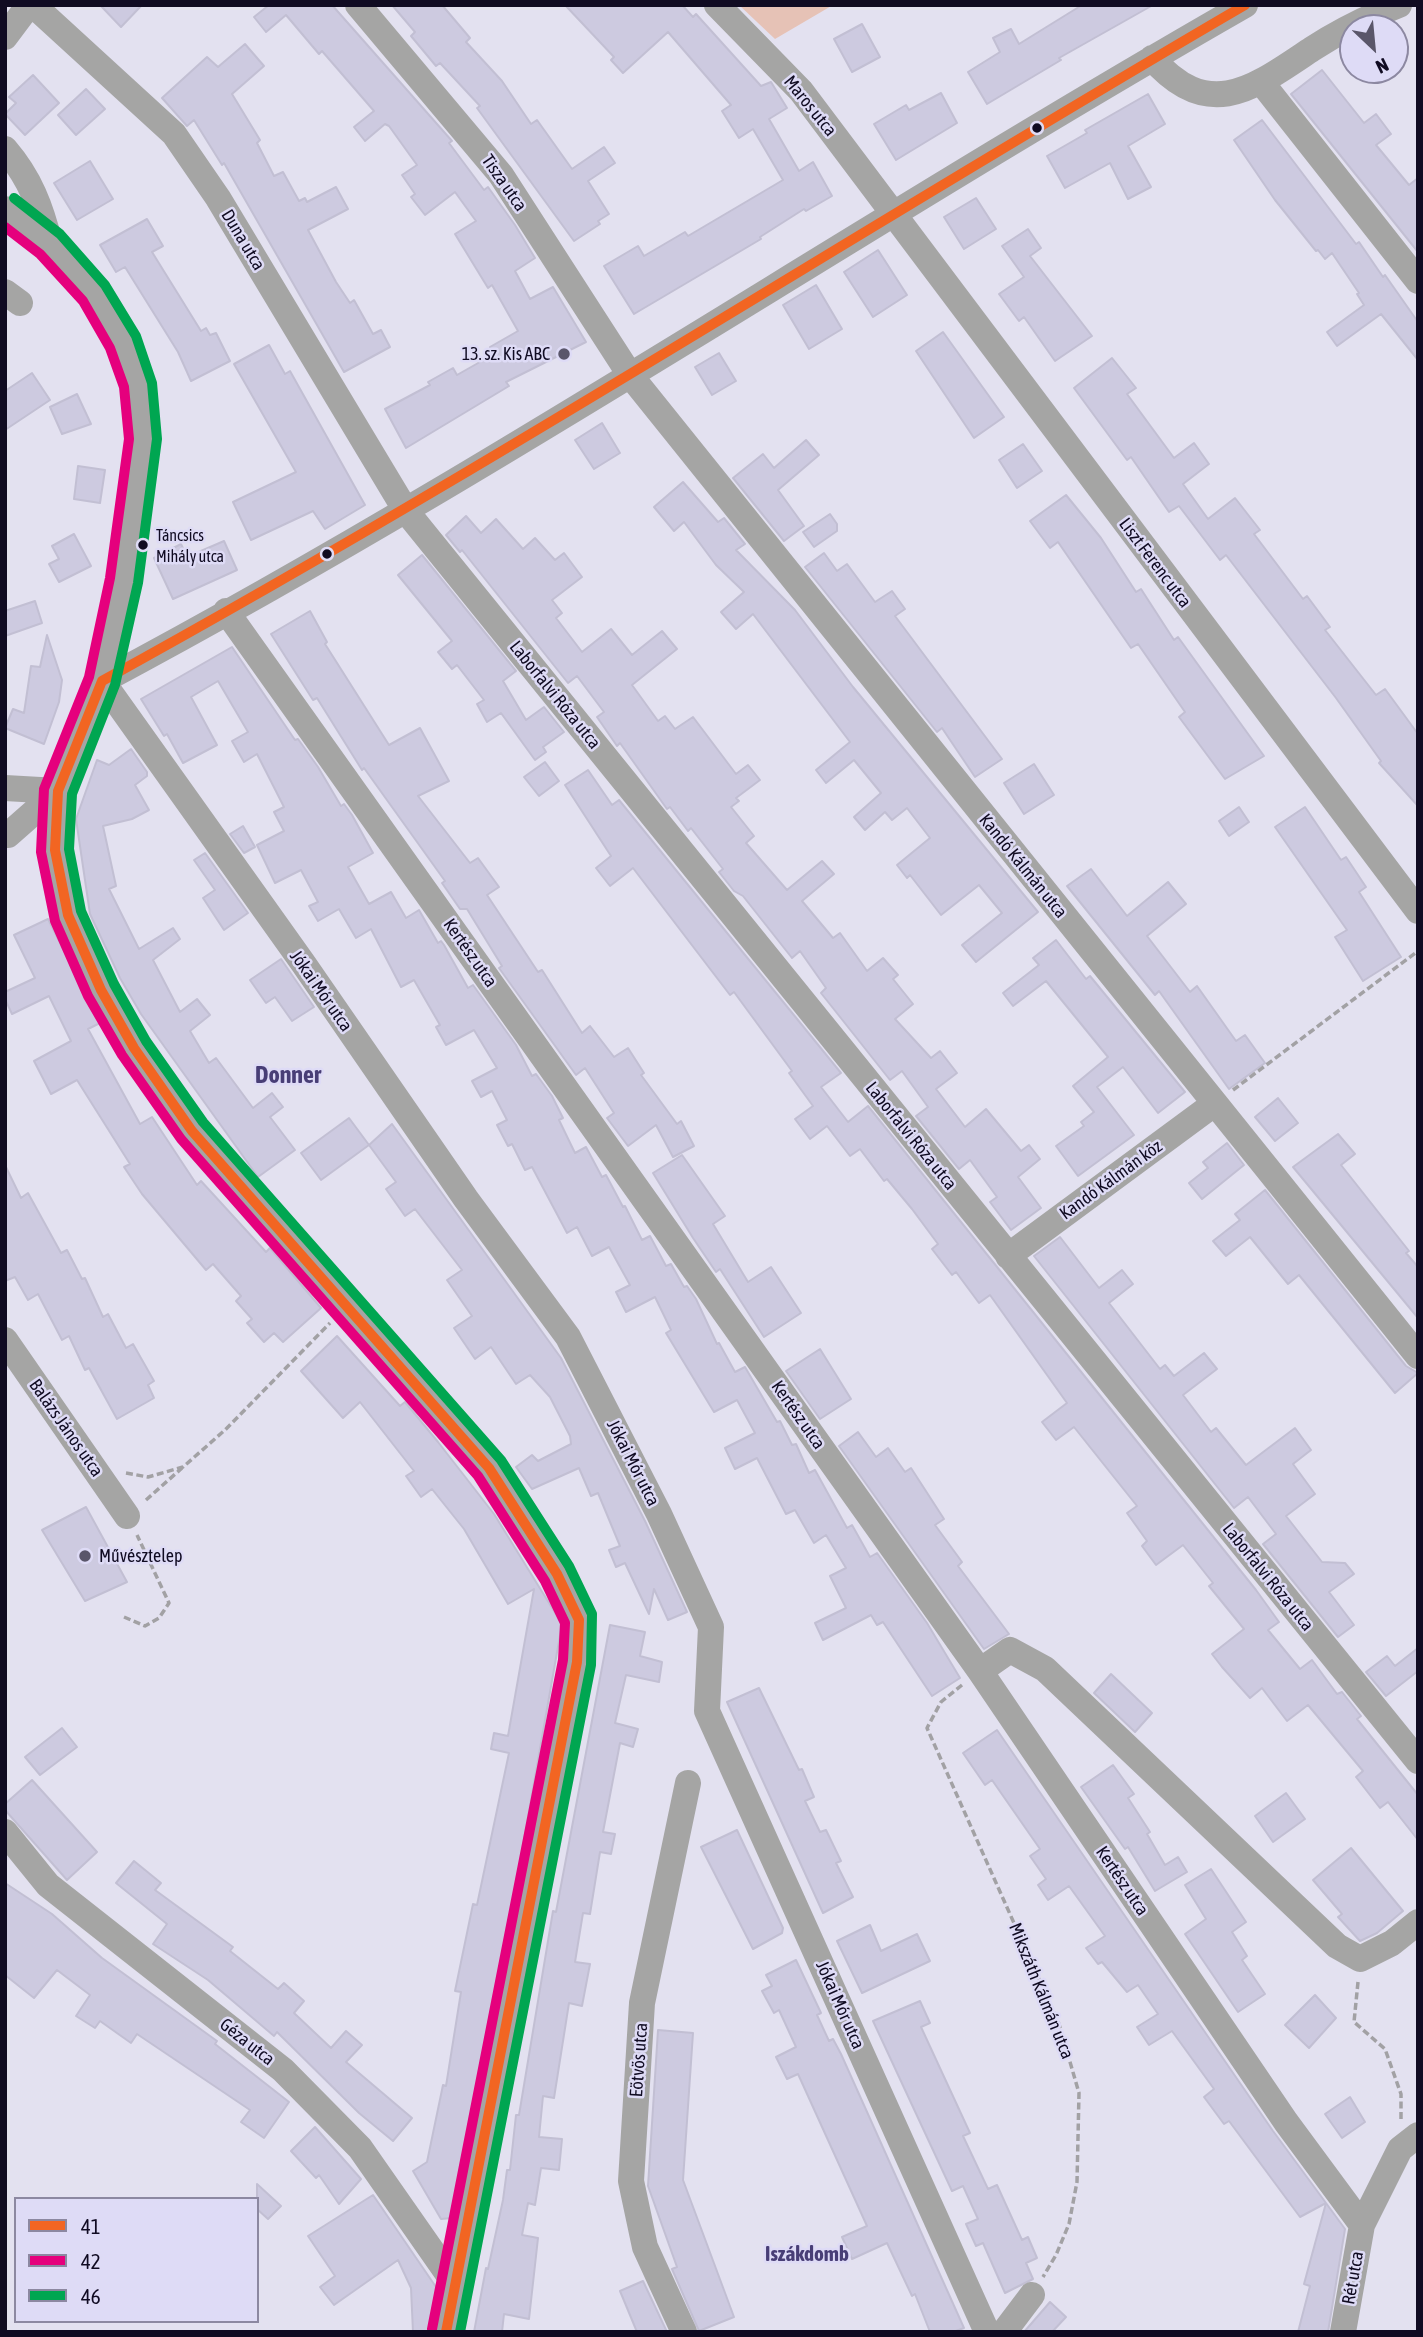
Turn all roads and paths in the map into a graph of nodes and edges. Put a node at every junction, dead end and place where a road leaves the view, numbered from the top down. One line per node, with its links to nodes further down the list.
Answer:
1 (31, 5): 6 (street); 15 (street, Duna utca)
2 (358, 5): 14 (street, Tisza utca)
3 (717, 5): 11 (street, Maros utca)
4 (1245, 5): 7 (street)
5 (1399, 5): 8 (street)
6 (5, 37)
7 (1152, 58): 8 (street); 11 (street)
8 (1262, 83): 13 (street)
9 (5, 149): 12 (street)
10 (5, 209): 12 (street)
11 (893, 214): 14 (street); 21 (street, Liszt Ferenc utca)
12 (50, 244): 17 (street)
13 (1418, 281)
14 (630, 375): 15 (street); 23 (street, Kandó Kálmán utca)
15 (406, 511): 16 (street); 24 (street, Laborfalvi Róza utca)
16 (226, 611): 17 (street); 32 (street, Kertész utca)
17 (102, 681): 19 (street); 44 (street, Jókai Mór utca)
18 (5, 788): 19 (street)
19 (58, 791): 20 (street); 25 (street)
20 (8, 835)
21 (1418, 911)
22 (1418, 951): 23 (path)
23 (1214, 1104): 24 (street, Kandó Kálmán köz); 27 (street, Kandó Kálmán utca)
24 (1009, 1256): 33 (street, Laborfalvi Róza utca)
25 (346, 1307): 28 (path); 40 (street)
26 (5, 1340): 30 (street, Balázs János utca)
27 (1418, 1356)
28 (183, 1467): 29 (path); 30 (path)
29 (124, 1473)
30 (127, 1516): 31 (path)
31 (124, 1618)
32 (980, 1671): 37 (street); 39 (street, Kertész utca); 41 (path, Mikszáth Kálmán utca)
33 (1418, 1761)
34 (688, 1783): 43 (street, Eötvös utca)
35 (5, 1832): 40 (street, Géza utca)
36 (1418, 1922): 37 (street)
37 (1360, 1959): 38 (path)
38 (1409, 2142): 39 (street, Rét utca)
39 (1362, 2225): 46 (street, Rét utca)
40 (455, 2284): 42 (street)
41 (1032, 2295): 45 (street)
42 (446, 2332)
43 (684, 2332)
44 (987, 2332)
45 (1004, 2332)
46 (1343, 2332)

